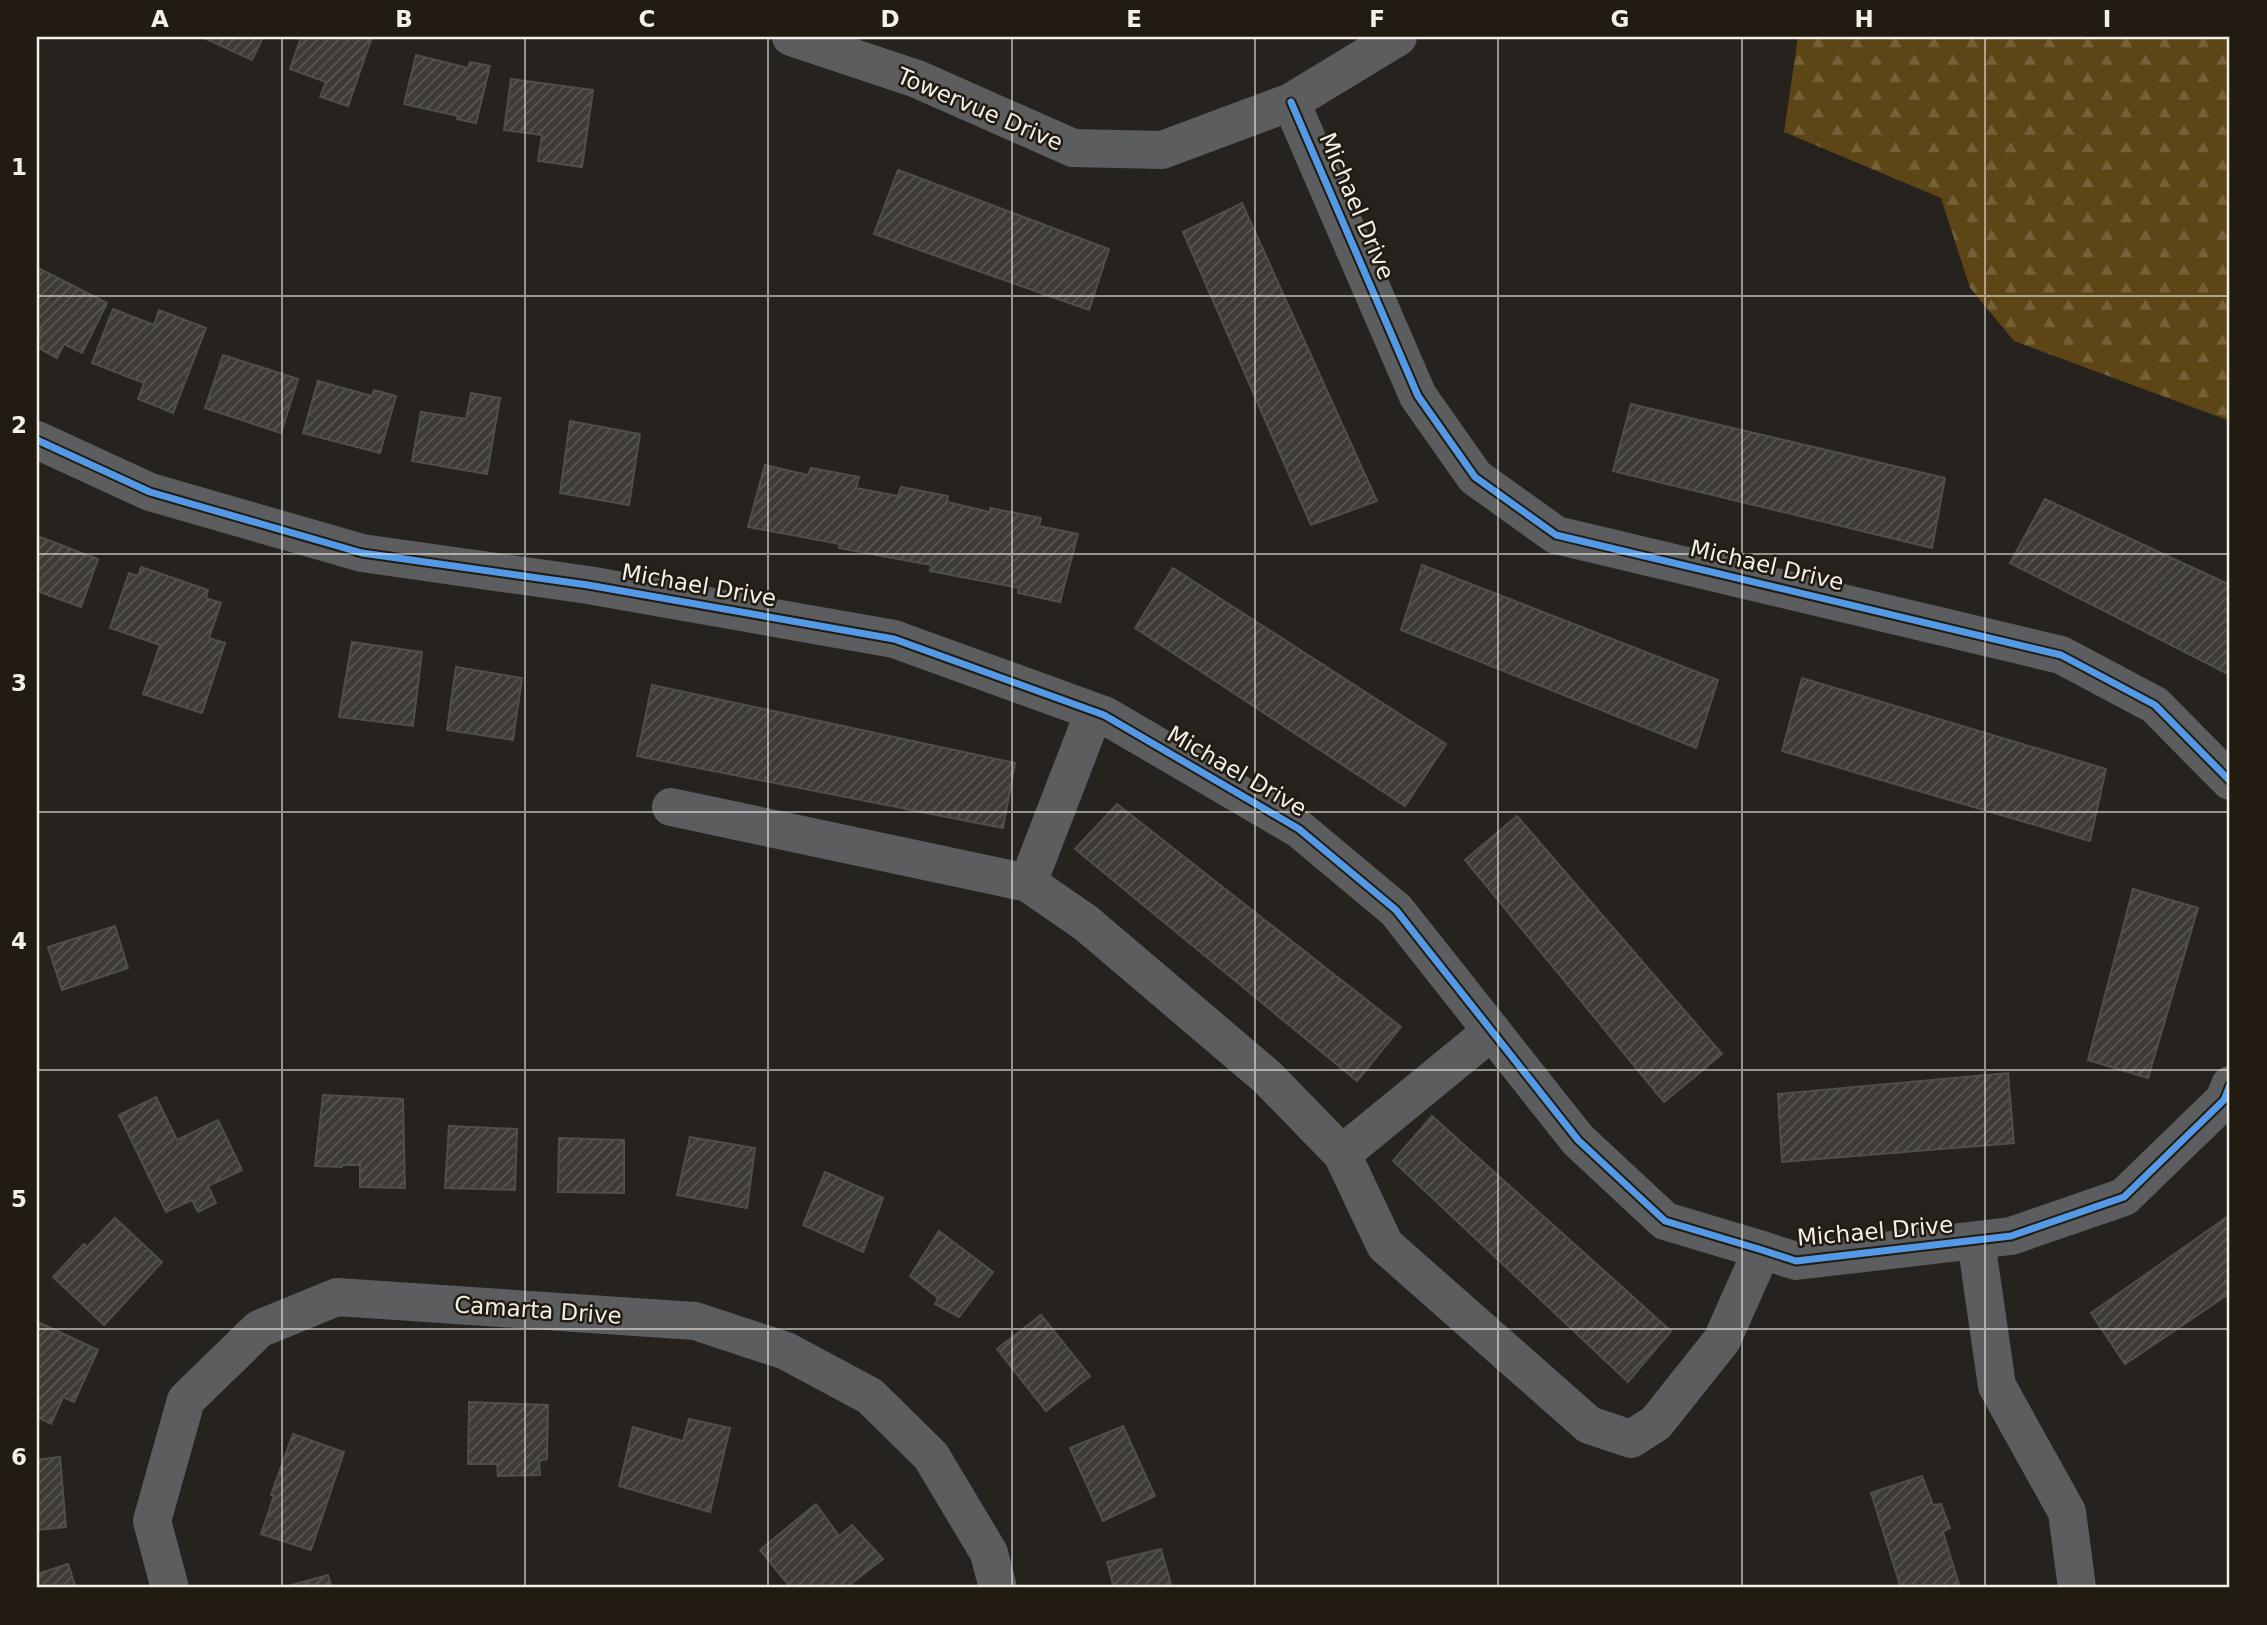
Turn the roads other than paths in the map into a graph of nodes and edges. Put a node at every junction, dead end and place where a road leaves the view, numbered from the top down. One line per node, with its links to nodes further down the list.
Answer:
1 (792, 37): 3 (street, Towervue Drive)
2 (1398, 37): 3 (street, Towervue Drive)
3 (1291, 102): 6 (street, Michael Drive)
4 (37, 440): 5 (street, Michael Drive)
5 (1094, 712): 8 (street); 9 (street, Michael Drive)
6 (2230, 781)
7 (671, 807): 8 (street)
8 (1027, 883): 11 (street)
9 (1492, 1031): 11 (street); 13 (street, Michael Drive)
10 (2230, 1085): 12 (street, Michael Drive)
11 (1342, 1154): 13 (street)
12 (1976, 1241): 13 (street, Michael Drive); 16 (street)
13 (1762, 1250)
14 (170, 1588): 15 (street, Camarta Drive)
15 (998, 1588)
16 (2077, 1588)

